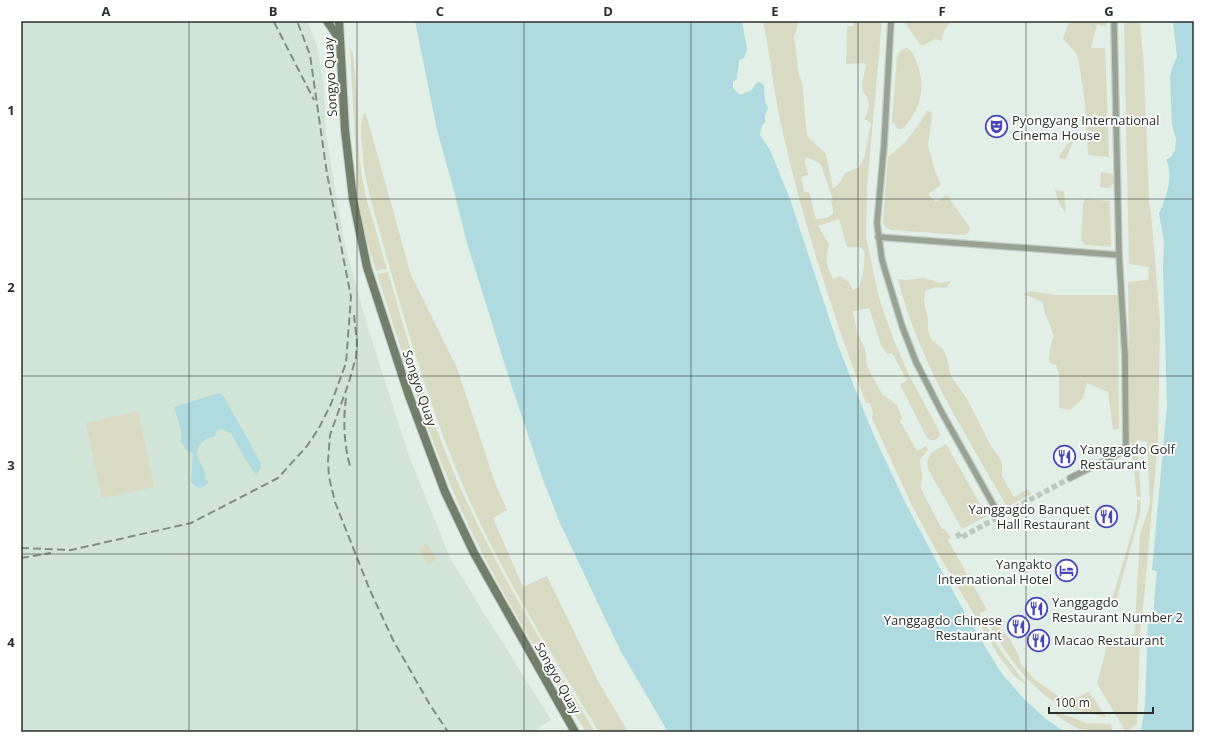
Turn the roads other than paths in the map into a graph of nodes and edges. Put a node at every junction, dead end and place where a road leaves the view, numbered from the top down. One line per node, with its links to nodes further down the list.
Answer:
1 (327, 21): 5 (main road)
2 (339, 21): 5 (main road, Songyo Quay)
3 (891, 21): 6 (street)
4 (1114, 21): 7 (street)
5 (340, 40): 10 (main road, Songyo Quay)
6 (878, 237): 7 (street); 9 (street)
7 (1119, 255): 8 (street)
8 (1070, 478)
9 (994, 506)
10 (575, 732)

